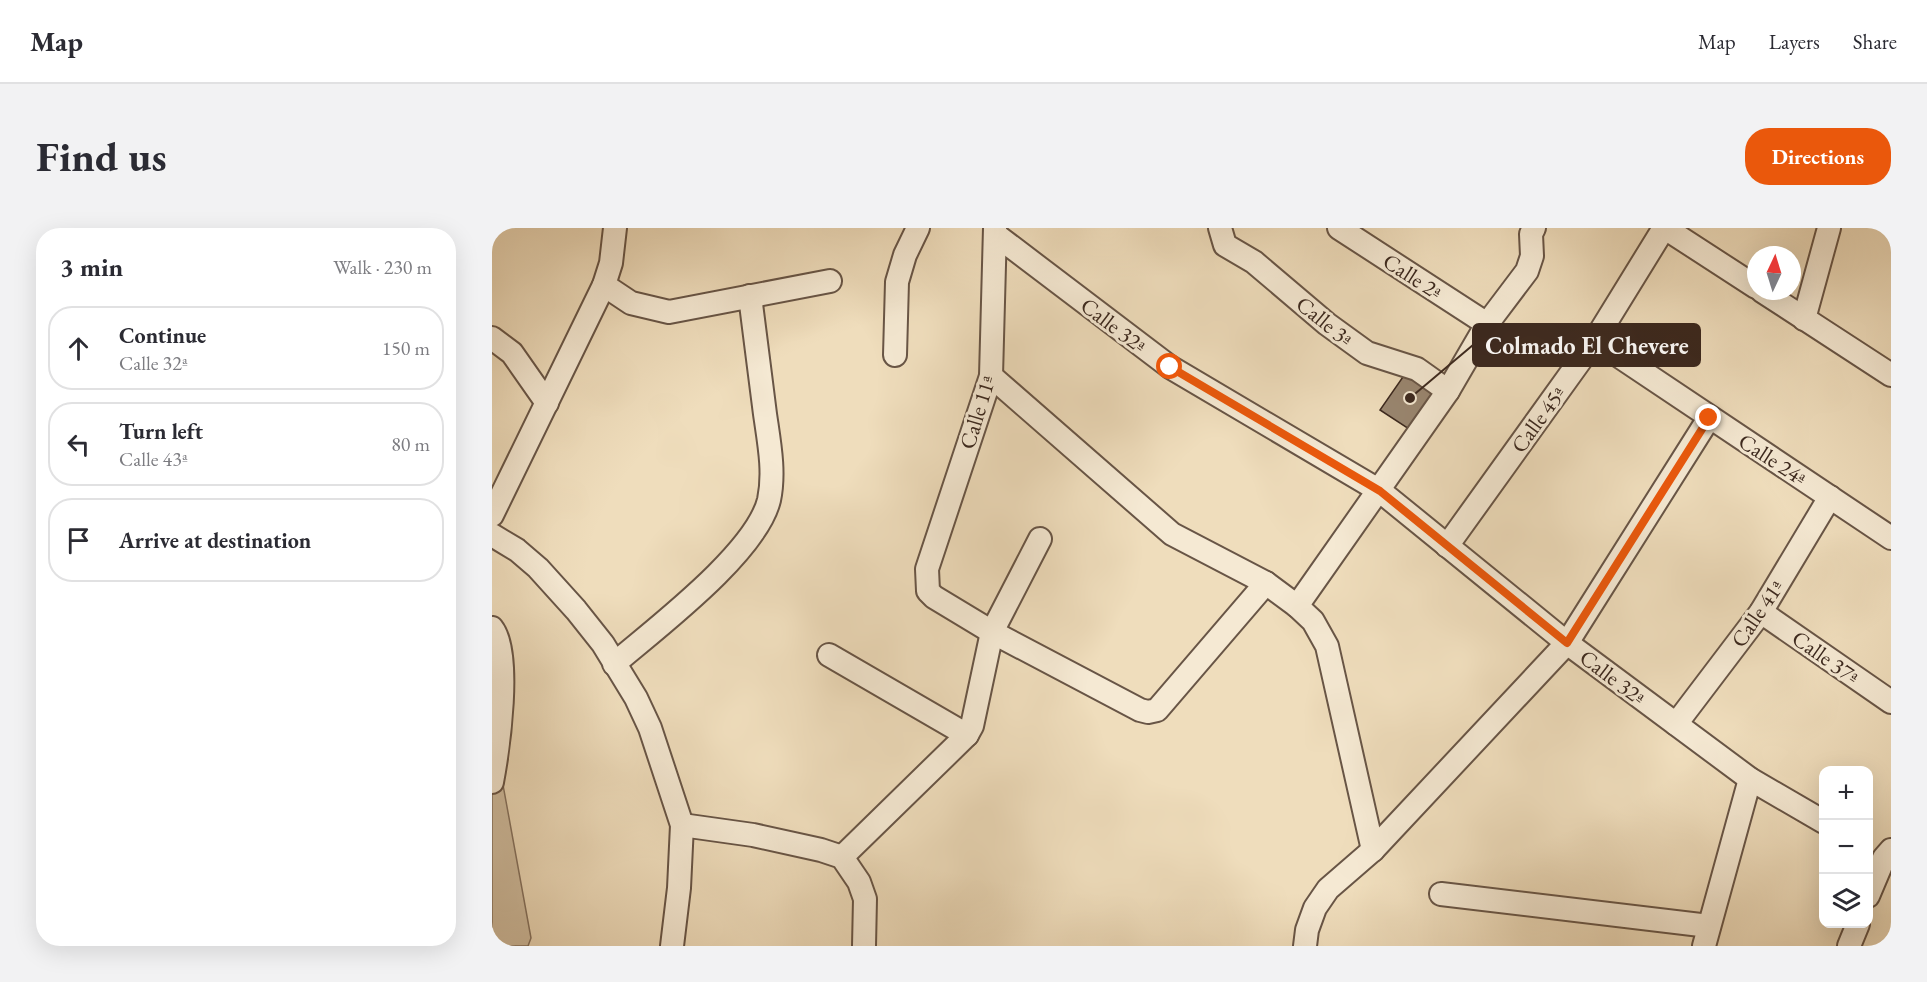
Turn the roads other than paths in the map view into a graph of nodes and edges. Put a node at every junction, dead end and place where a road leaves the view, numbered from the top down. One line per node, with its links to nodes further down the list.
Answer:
1 (615, 228): 11 (street)
2 (918, 228): 18 (street)
3 (1220, 228): 21 (street, Calle 3ª)
4 (1339, 228): 15 (street, Calle 2ª)
5 (1665, 228): 10 (street); 17 (street, Calle 45ª)
6 (1829, 228): 14 (street)
7 (1529, 230): 15 (street)
8 (996, 232): 20 (street, Calle 11ª); 24 (street, Calle 32ª)
9 (830, 281): 12 (street)
10 (1747, 281)
11 (604, 285): 12 (street); 22 (street)
12 (750, 296): 38 (street)
13 (1776, 300): 14 (street)
14 (1804, 319): 19 (street)
15 (1487, 324): 21 (street)
16 (492, 338): 22 (street)
17 (1595, 340): 23 (street, Calle 24ª); 30 (street, Calle 45ª)
18 (895, 355)
19 (1891, 375)
20 (991, 376): 31 (street); 35 (street, Calle 11ª)
21 (1449, 391): 24 (street)
22 (547, 403): 26 (street)
23 (1709, 418): 25 (street, Calle 24ª); 36 (street)
24 (1380, 491): 30 (street, Calle 32ª); 32 (street)
25 (1830, 497): 28 (street, Calle 24ª); 33 (street, Calle 41ª)
26 (492, 515)
27 (492, 535): 38 (street)
28 (1891, 538)
29 (1040, 539): 35 (street)
30 (1447, 546): 36 (street, Calle 32ª)
31 (1266, 583): 32 (street); 35 (street)
32 (1297, 606): 46 (street)
33 (1761, 612): 39 (street, Calle 37ª); 40 (street, Calle 41ª)
34 (492, 628): 43 (street)
35 (992, 632): 41 (street)
36 (1567, 643): 40 (street, Calle 32ª); 46 (street)
37 (829, 655): 41 (street)
38 (614, 664): 45 (street)
39 (1891, 702)
40 (1676, 724): 42 (street, Calle 32ª)
41 (967, 735): 48 (street)
42 (1750, 779): 44 (street, Calle 32ª); 52 (street)
43 (492, 782)
44 (1821, 820)
45 (682, 825): 48 (street); 53 (street)
46 (1373, 850): 55 (street)
47 (1881, 852): 49 (street)
48 (842, 857): 54 (street)
49 (1873, 881)
50 (1441, 894): 52 (street)
51 (1856, 928): 56 (street)
52 (1707, 936)
53 (672, 946)
54 (864, 946)
55 (1305, 946)
56 (1849, 946)

